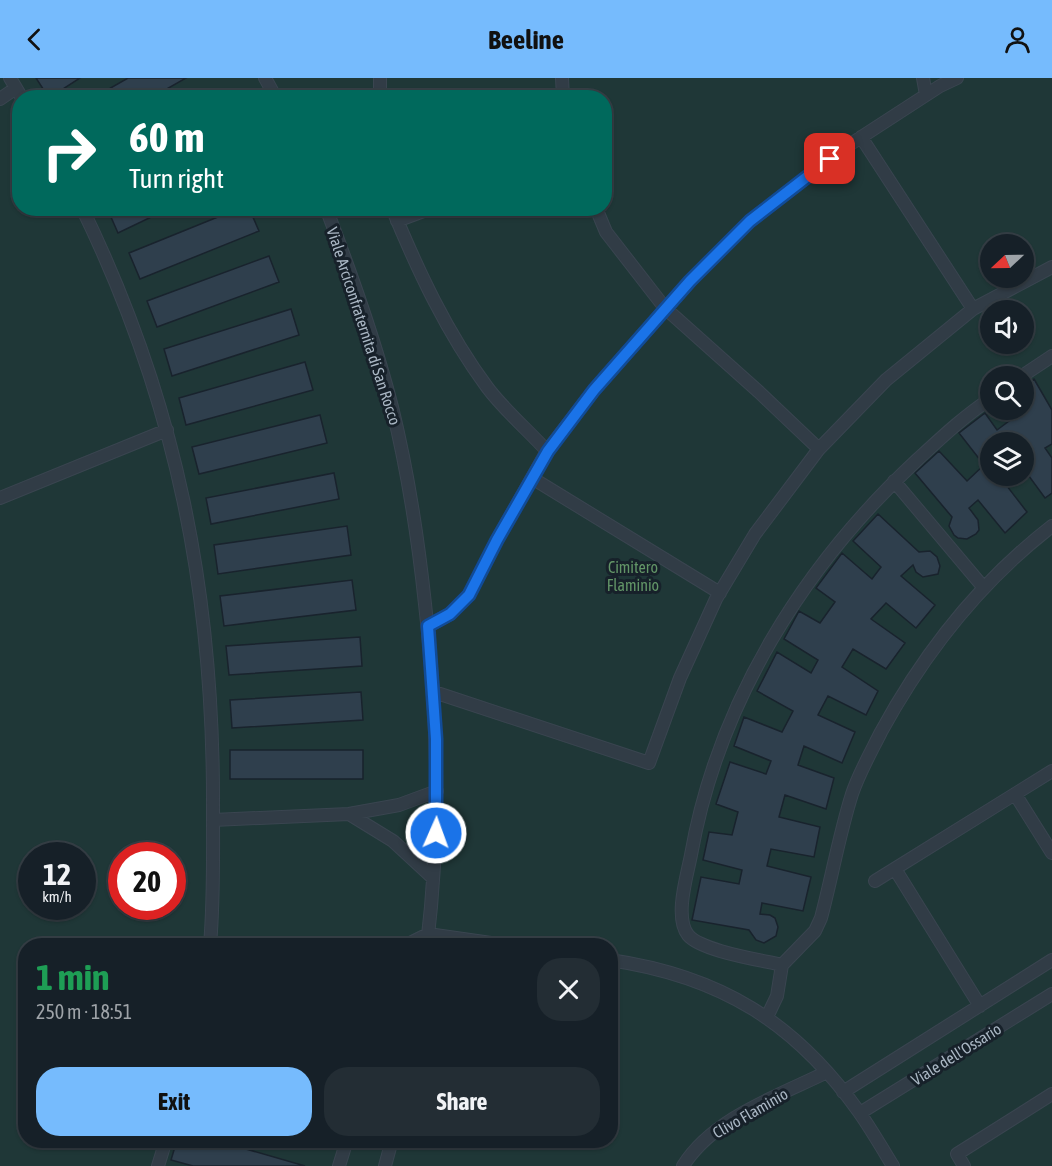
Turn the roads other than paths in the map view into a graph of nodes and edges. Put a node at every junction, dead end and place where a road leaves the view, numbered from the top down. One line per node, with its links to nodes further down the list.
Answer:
1 (923, 78): 3 (lane)
2 (957, 78): 3 (lane)
3 (926, 95): 4 (lane)
4 (861, 137): 12 (lane); 13 (lane)
5 (85, 216): 17 (lane)
6 (329, 216): 26 (lane, Viale Arciconfraternita di San Rocco)
7 (395, 216): 10 (lane)
8 (410, 216): 10 (lane)
9 (599, 216): 12 (lane)
10 (397, 221): 19 (lane)
11 (1052, 267): 13 (lane)
12 (665, 308): 18 (lane); 19 (lane)
13 (973, 309): 18 (lane)
14 (1052, 356): 15 (lane)
15 (1034, 368)
16 (980, 406): 21 (lane)
17 (167, 430): 22 (lane); 32 (lane)
18 (819, 449): 25 (lane)
19 (548, 451): 20 (lane)
20 (532, 478): 25 (lane); 26 (lane)
21 (894, 481): 24 (lane); 41 (lane)
22 (0, 498)
23 (1052, 526): 24 (lane)
24 (984, 588): 41 (lane)
25 (720, 593): 27 (lane)
26 (428, 626): 27 (lane, Viale Arciconfraternita di San Rocco)
27 (434, 692): 29 (lane, Viale Arciconfraternita di San Rocco)
28 (1052, 771): 30 (lane)
29 (437, 791): 31 (lane); 35 (lane, Viale Arciconfraternita di San Rocco)
30 (1015, 794): 33 (lane); 34 (lane)
31 (349, 814): 32 (lane); 35 (lane)
32 (213, 820): 37 (lane)
33 (1052, 853)
34 (895, 869): 36 (lane); 43 (lane)
35 (433, 878): 38 (lane, Viale Arciconfraternita di San Rocco)
36 (876, 881)
37 (210, 938)
38 (427, 938)
39 (1052, 960): 43 (lane)
40 (618, 961): 44 (lane)
41 (782, 965): 44 (lane)
42 (1052, 994): 48 (lane, Viale dell'Ossario)
43 (980, 1006): 46 (lane)
44 (767, 1017): 45 (lane)
45 (827, 1072): 46 (lane); 55 (lane, Clivo Flaminio)
46 (843, 1092): 48 (lane)
47 (1052, 1094): 57 (lane)
48 (860, 1113): 56 (lane)
49 (164, 1148): 52 (lane)
50 (345, 1148): 53 (lane)
51 (390, 1148): 54 (lane)
52 (158, 1166)
53 (339, 1166)
54 (385, 1166)
55 (682, 1166)
56 (893, 1166)
57 (964, 1166)

